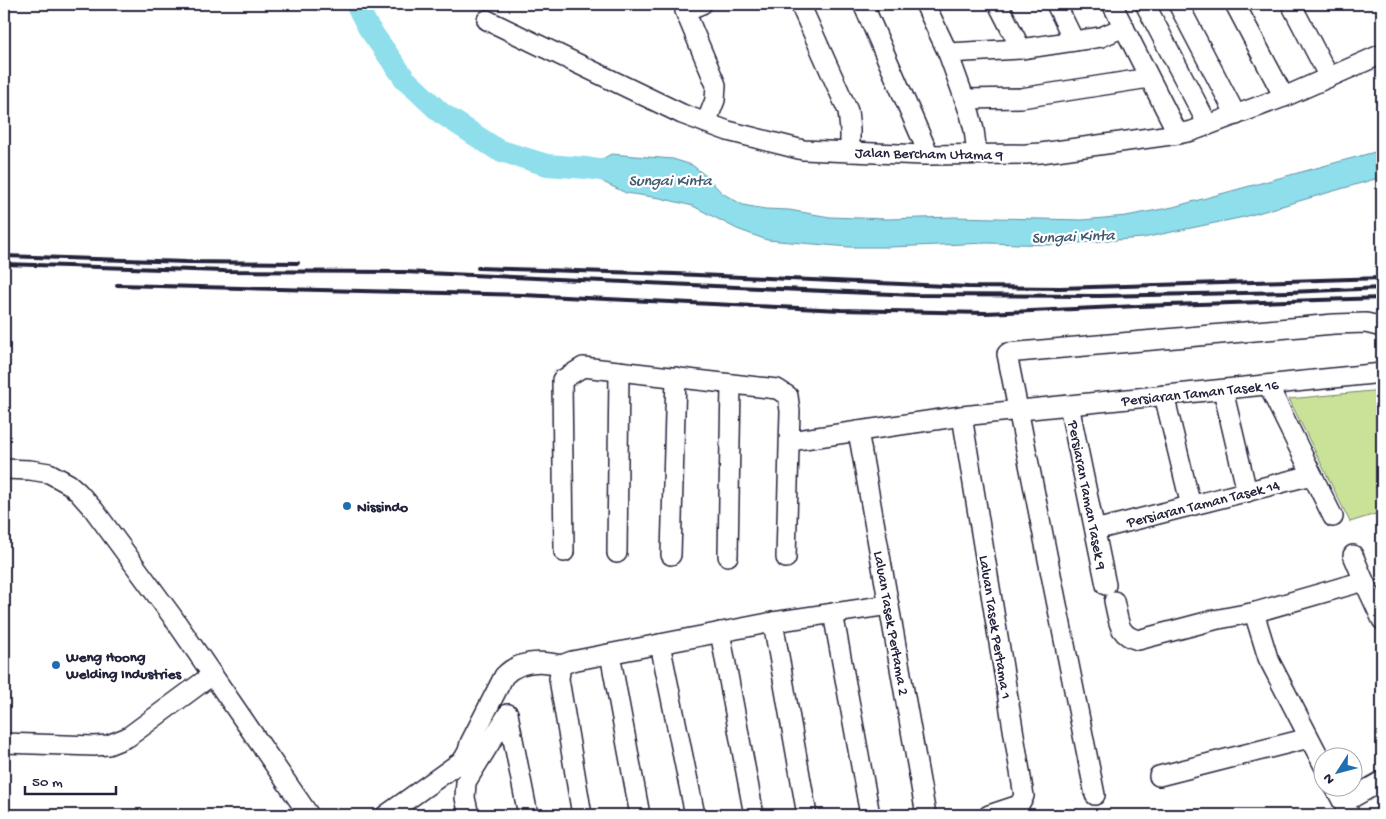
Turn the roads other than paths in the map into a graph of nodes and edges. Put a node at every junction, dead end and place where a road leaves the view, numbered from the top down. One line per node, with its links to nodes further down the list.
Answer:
1 (702, 4): 23 (street)
2 (800, 4): 26 (street)
3 (863, 4): 28 (street)
4 (926, 4): 16 (street)
5 (998, 4): 15 (street)
6 (1056, 4): 14 (street)
7 (1112, 4): 13 (street)
8 (1145, 4): 24 (street)
9 (1178, 4): 22 (street)
10 (1235, 4): 20 (street)
11 (1291, 4): 18 (street)
12 (486, 20): 23 (street, Jalan Bercham Utama 9)
13 (1124, 26): 14 (street); 19 (street)
14 (1074, 40): 15 (street)
15 (1021, 49): 16 (street)
16 (948, 53): 21 (street)
17 (1382, 54): 18 (street, Jalan Bercham Utama 9)
18 (1329, 77): 20 (street, Jalan Bercham Utama 9)
19 (1150, 78): 21 (street); 25 (street)
20 (1284, 98): 22 (street, Jalan Bercham Utama 9)
21 (965, 99): 27 (street)
22 (1236, 115): 24 (street, Jalan Bercham Utama 9)
23 (706, 123): 26 (street, Jalan Bercham Utama 9)
24 (1208, 125): 25 (street, Jalan Bercham Utama 9)
25 (1178, 134): 27 (street, Jalan Bercham Utama 9)
26 (850, 152): 28 (street, Jalan Bercham Utama 9)
27 (977, 154): 28 (street, Jalan Bercham Utama 9)
28 (929, 155)
29 (1382, 327): 38 (street)
30 (620, 371): 32 (street); 48 (street); 49 (street)
31 (1382, 373): 34 (street, Persiaran Taman Tasek 16)
32 (676, 377): 33 (street); 50 (street)
33 (730, 384): 41 (street); 52 (street)
34 (1268, 385): 35 (street, Persiaran Taman Tasek 16); 43 (street)
35 (1223, 390): 36 (street, Persiaran Taman Tasek 16); 44 (street)
36 (1164, 396): 37 (street, Persiaran Taman Tasek 16); 45 (street)
37 (1069, 405): 38 (street, Persiaran Taman Tasek 16); 47 (street, Persiaran Taman Tasek 9)
38 (1017, 410): 39 (street, Persiaran Taman Tasek 16); 70 (street)
39 (962, 416): 40 (street, Persiaran Taman Tasek 16); 83 (street, Laluan Tasek Pertama 1)
40 (858, 431): 41 (street, Persiaran Taman Tasek 16); 55 (street, Laluan Tasek Pertama 2)
41 (790, 441): 53 (street)
42 (4, 468): 64 (street)
43 (1312, 475): 44 (street, Persiaran Taman Tasek 14); 46 (street)
44 (1247, 492): 45 (street, Persiaran Taman Tasek 14)
45 (1191, 506): 47 (street, Persiaran Taman Tasek 14)
46 (1333, 518)
47 (1095, 530): 56 (street, Persiaran Taman Tasek 9)
48 (564, 552)
49 (617, 553)
50 (671, 555)
51 (1354, 555): 54 (street)
52 (728, 556)
53 (786, 558)
54 (1364, 581): 56 (street, Persiaran Taman Tasek 9); 58 (street)
55 (889, 605): 57 (street); 82 (street, Laluan Tasek Pertama 2)
56 (1256, 612): 65 (street)
57 (832, 613): 59 (street); 81 (street)
58 (1382, 620)
59 (774, 622): 60 (street); 80 (street)
60 (720, 632): 61 (street); 79 (street)
61 (660, 644): 62 (street); 78 (street)
62 (610, 654): 63 (street); 77 (street)
63 (561, 665): 73 (street); 76 (street)
64 (212, 674): 66 (street); 72 (street)
65 (1309, 738): 67 (street); 68 (street)
66 (4, 743)
67 (1314, 747)
68 (1159, 776)
69 (1382, 781): 71 (street)
70 (1095, 795)
71 (1342, 802)
72 (309, 815)
73 (386, 815)
74 (469, 815): 75 (street)
75 (528, 815)
76 (582, 815)
77 (640, 815)
78 (695, 815)
79 (754, 815)
80 (807, 815)
81 (870, 815)
82 (926, 815)
83 (988, 815)

